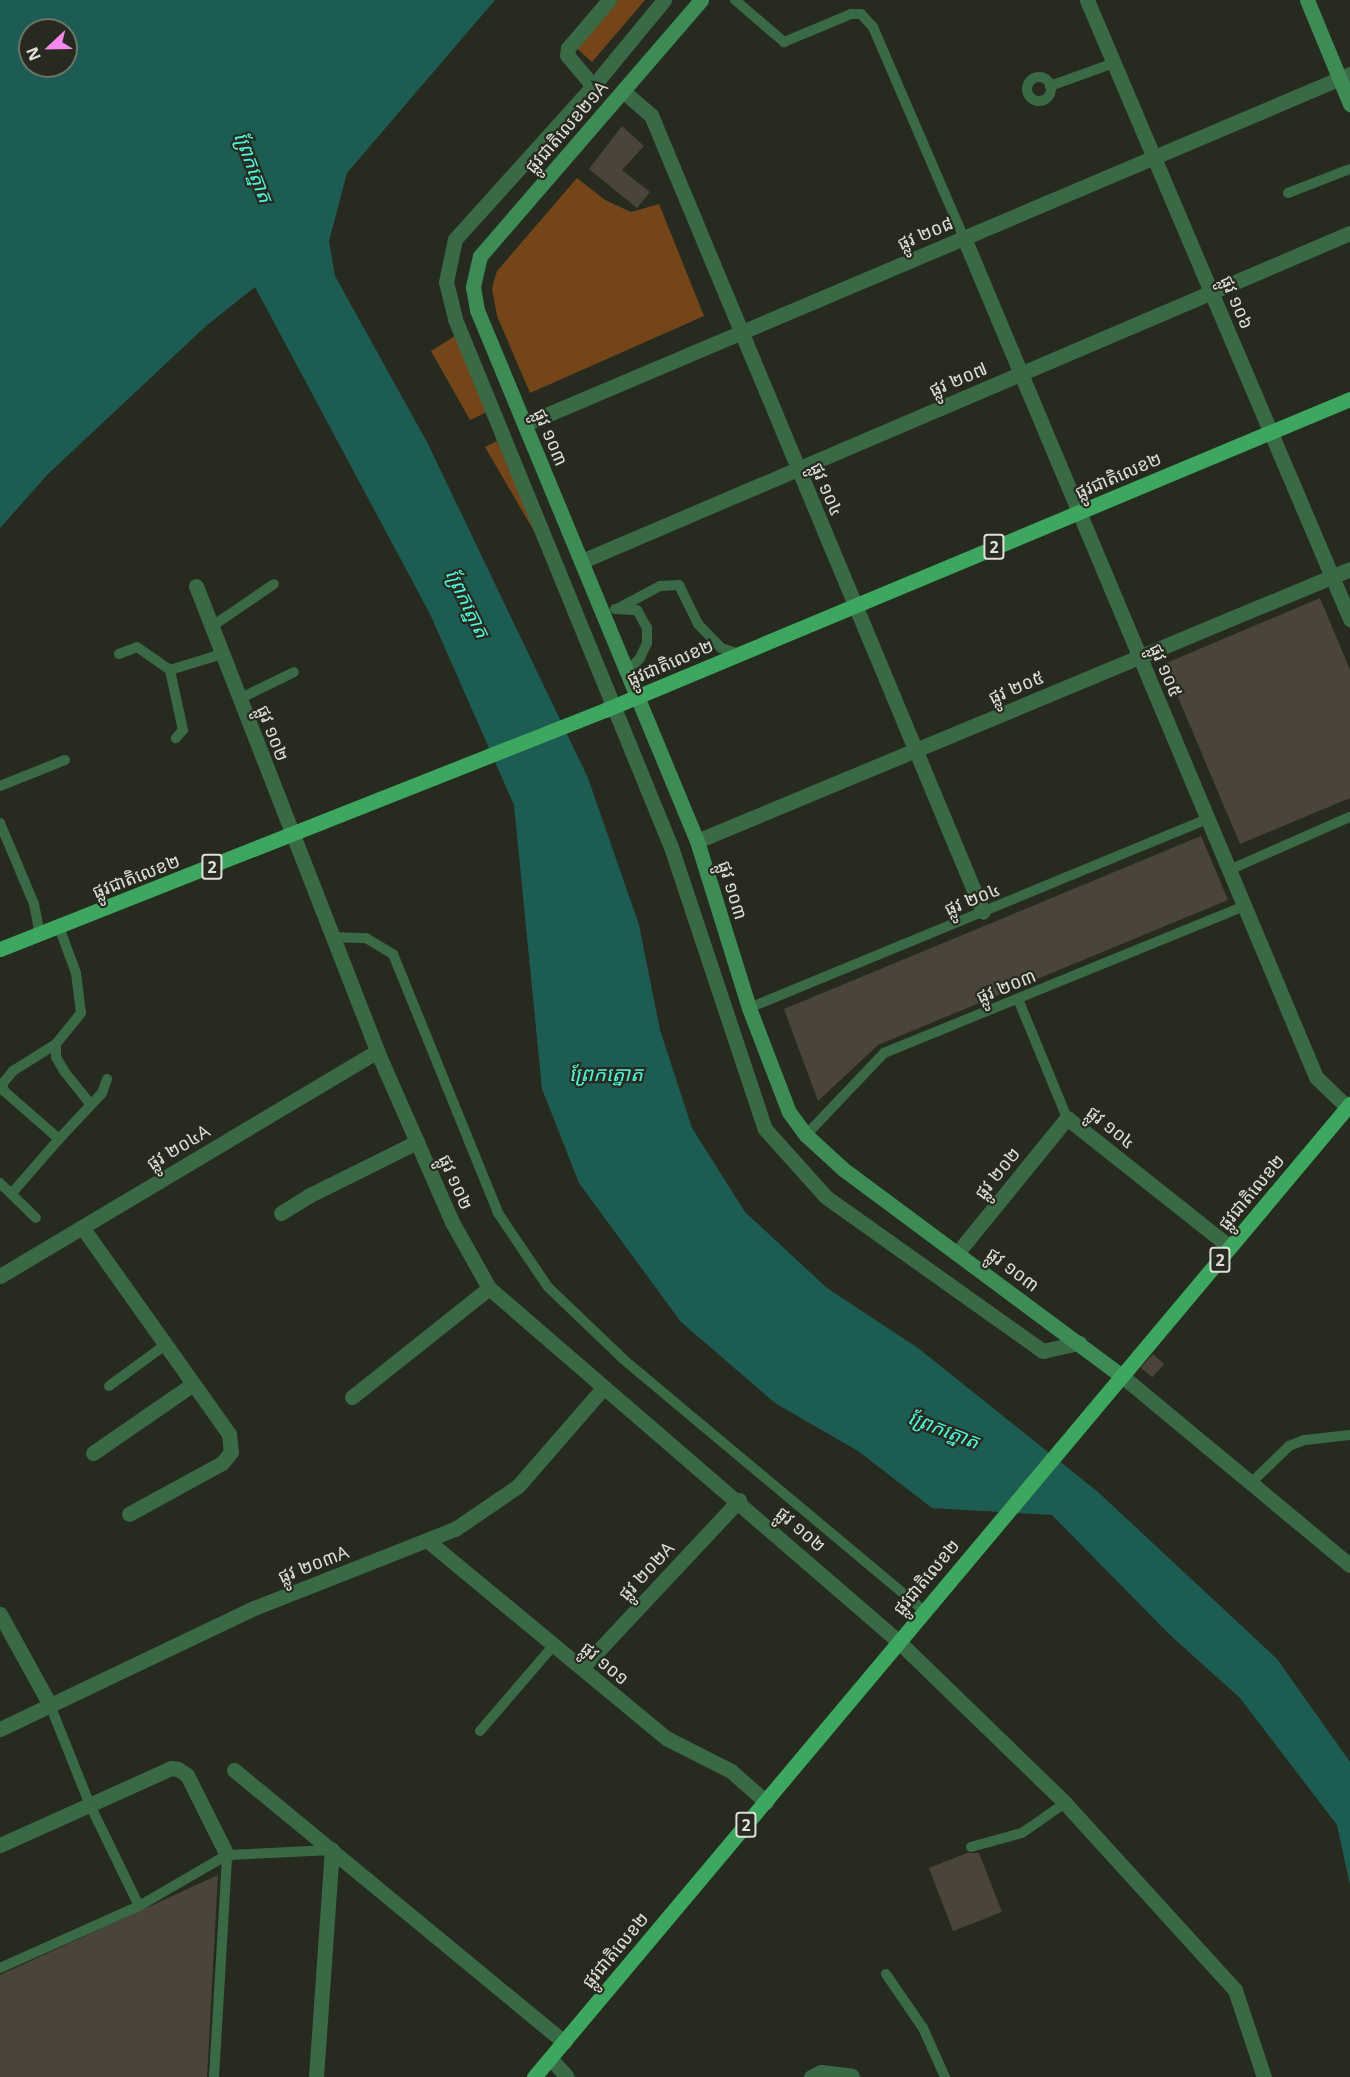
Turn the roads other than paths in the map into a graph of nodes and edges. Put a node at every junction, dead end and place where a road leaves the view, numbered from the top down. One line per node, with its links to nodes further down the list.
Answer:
1 (609, 0): 9 (street)
2 (664, 0): 9 (street)
3 (702, 0): 11 (street, ផ្លូវជាតិលេខ២១A)
4 (735, 0): 17 (lane)
5 (1087, 0): 7 (street, ផ្លូវ ១០៦)
6 (1307, 0): 8 (street)
7 (1114, 63): 10 (lane); 13 (street, ផ្លូវ ១០៦)
8 (1345, 76): 12 (street); 13 (street, ផ្លូវ ២០៨)
9 (593, 86): 45 (street)
10 (1050, 86)
11 (623, 91): 18 (street, ផ្លូវជាតិលេខ២១A); 20 (street, ផ្លូវ ១០៤)
12 (1350, 104)
13 (1154, 157): 17 (street, ផ្លូវ ២០៨); 19 (street, ផ្លូវ ១០៦)
14 (1350, 169): 15 (lane)
15 (1288, 193)
16 (1350, 233): 19 (street, ផ្លូវ ២០៧)
17 (964, 238): 20 (street, ផ្លូវ ២០៨); 21 (street, ផ្លូវ ១០៥)
18 (473, 287): 23 (street, ផ្លូវ ១០៣)
19 (1211, 292): 21 (street, ផ្លូវ ២០៧); 24 (street, ផ្លូវ ១០៦)
20 (740, 333): 23 (street, ផ្លូវ ២០៨); 25 (street, ផ្លូវ ១០៤)
21 (1021, 374): 25 (street, ផ្លូវ ២០៧); 26 (street, ផ្លូវ ១០៥)
22 (1350, 399): 24 (main road, ផ្លូវជាតិលេខ២ / 2)
23 (525, 424): 27 (street, ផ្លូវ ១០៣)
24 (1271, 432): 26 (main road, ផ្លូវជាតិលេខ២ / 2); 29 (street, ផ្លូវ ១០៦)
25 (797, 469): 27 (street, ផ្លូវ ២០៧); 32 (street, ផ្លូវ ១០៤)
26 (1079, 512): 32 (main road, ផ្លូវជាតិលេខ២ / 2); 39 (street, ផ្លូវ ១០៥)
27 (582, 561): 33 (street, ផ្លូវ ១០៣)
28 (1350, 569): 29 (street, ផ្លូវ ២០៥)
29 (1332, 576): 34 (street, ផ្លូវ ១០៦); 39 (street, ផ្លូវ ២០៥)
30 (274, 584): 35 (lane)
31 (195, 586): 35 (street, ផ្លូវ ១០២)
32 (855, 606): 38 (main road, ផ្លូវជាតិលេខ២ / 2); 47 (street, ផ្លូវ ១០៤)
33 (610, 610): 38 (lane); 41 (street, ផ្លូវ ១០៣); 41 (lane)
34 (1350, 619)
35 (212, 627): 37 (street, ផ្លូវ ១០២)
36 (118, 654): 40 (lane)
37 (222, 654): 40 (lane); 44 (street, ផ្លូវ ១០២)
38 (739, 654): 43 (main road, ផ្លូវជាតិលេខ២ / 2)
39 (1139, 656): 47 (street, ផ្លូវ ២០៥); 51 (street, ផ្លូវ ១០៥)
40 (170, 670): 46 (lane)
41 (628, 670): 43 (street, ផ្លូវ ១០៣)
42 (294, 672): 44 (lane)
43 (639, 696): 45 (main road, ផ្លូវជាតិលេខ២ / 2); 54 (street, ផ្លូវ ១០៣)
44 (239, 699): 53 (street, ផ្លូវ ១០២)
45 (610, 708): 53 (main road, ផ្លូវជាតិលេខ២ / 2); 82 (street)
46 (176, 738)
47 (915, 750): 54 (street, ផ្លូវ ២០៥); 57 (street, ផ្លូវ ១០៤)
48 (65, 760): 49 (lane)
49 (0, 786)
50 (1350, 818): 55 (lane)
51 (1208, 819): 55 (street, ផ្លូវ ១០៥); 57 (lane, ផ្លូវ ២០៤)
52 (0, 823): 59 (lane)
53 (292, 836): 58 (main road, ផ្លូវជាតិលេខ២ / 2); 60 (street, ផ្លូវ ១០២)
54 (697, 841): 63 (street, ផ្លូវ ១០៣)
55 (1229, 870): 56 (street, ផ្លូវ ១០៥)
56 (1244, 906): 62 (lane, ផ្លូវ ២០៣); 68 (street, ផ្លូវ ១០៥)
57 (983, 912): 63 (lane, ផ្លូវ ២០៤)
58 (59, 927): 59 (main road, ផ្លូវជាតិលេខ២ / 2); 64 (lane)
59 (40, 934): 61 (main road, ផ្លូវជាតិលេខ២ / 2)
60 (332, 937): 65 (street, ផ្លូវ ១០២); 96 (lane)
61 (0, 949)
62 (1018, 999): 69 (lane, ផ្លូវ ១០៤); 70 (lane, ផ្លូវ ២០៣)
63 (749, 1008): 70 (street, ផ្លូវ ១០៣)
64 (56, 1044): 67 (lane); 71 (lane)
65 (377, 1051): 72 (street, ផ្លូវ ១០២); 77 (street, ផ្លូវ ២០៤A)
66 (107, 1079): 67 (lane)
67 (92, 1105): 71 (lane)
68 (1348, 1105): 78 (main road, ផ្លូវជាតិលេខ២ / 2)
69 (1067, 1118): 78 (street, ផ្លូវ ១០៤); 79 (street, ផ្លូវ ២០២)
70 (806, 1135): 79 (street, ផ្លូវ ១០៣)
71 (58, 1139): 74 (lane)
72 (417, 1143): 75 (street); 81 (street, ផ្លូវ ១០២)
73 (0, 1183): 74 (lane)
74 (12, 1193): 76 (lane)
75 (281, 1213)
76 (36, 1218)
77 (82, 1227): 80 (street, ផ្លូវ ២០៤A); 83 (street)
78 (1230, 1247): 84 (main road, ផ្លូវជាតិលេខ២ / 2)
79 (958, 1252): 82 (street, ផ្លូវ ១០៣)
80 (0, 1276)
81 (489, 1288): 87 (street, ផ្លូវ ១០២); 88 (street)
82 (1079, 1343): 84 (street, ផ្លូវ ១០៣)
83 (165, 1345): 85 (street); 86 (lane)
84 (1122, 1376): 91 (street); 96 (main road, ផ្លូវជាតិលេខ២ / 2)
85 (193, 1384): 90 (street); 93 (street)
86 (109, 1386)
87 (604, 1387): 92 (street, ផ្លូវ ១០២); 94 (street, ផ្លូវ ២០៣A)
88 (352, 1397)
89 (1350, 1435): 91 (lane)
90 (93, 1453)
91 (1251, 1483): 95 (street)
92 (739, 1500): 98 (street, ផ្លូវ ១០២); 100 (street, ផ្លូវ ២០២A)
93 (129, 1514)
94 (428, 1541): 99 (street, ផ្លូវ ១០១); 101 (street, ផ្លូវ ២០៣A)
95 (1350, 1564)
96 (923, 1610): 98 (main road, ផ្លូវជាតិលេខ២ / 2)
97 (0, 1614): 101 (street)
98 (898, 1641): 105 (main road, ផ្លូវជាតិលេខ២ / 2); 106 (street, ផ្លូវ ១០២)
99 (554, 1646): 100 (street, ផ្លូវ ១០១); 103 (lane)
100 (582, 1668): 105 (street, ផ្លូវ ១០១)
101 (50, 1705): 102 (street, ផ្លូវ ២០៣A); 107 (lane)
102 (0, 1729)
103 (480, 1731)
104 (234, 1770): 110 (street)
105 (766, 1802): 115 (main road, ផ្លូវជាតិលេខ២ / 2)
106 (1065, 1803): 109 (lane); 124 (street, ផ្លូវ ១០២)
107 (90, 1805): 108 (street); 111 (street); 112 (lane)
108 (0, 1845)
109 (971, 1847)
110 (332, 1850): 111 (lane); 115 (street); 119 (street)
111 (226, 1855): 112 (lane); 118 (lane)
112 (139, 1906): 113 (lane)
113 (0, 1968)
114 (886, 1974): 123 (lane)
115 (564, 2042): 116 (main road, ផ្លូវជាតិលេខ២ / 2)
116 (550, 2058): 120 (main road, ផ្លូវជាតិលេខ២ / 2); 121 (street)
117 (852, 2076): 122 (street)
118 (214, 2077)
119 (316, 2077)
120 (534, 2077)
121 (567, 2077)
122 (811, 2077)
123 (945, 2077)
124 (1264, 2077)

